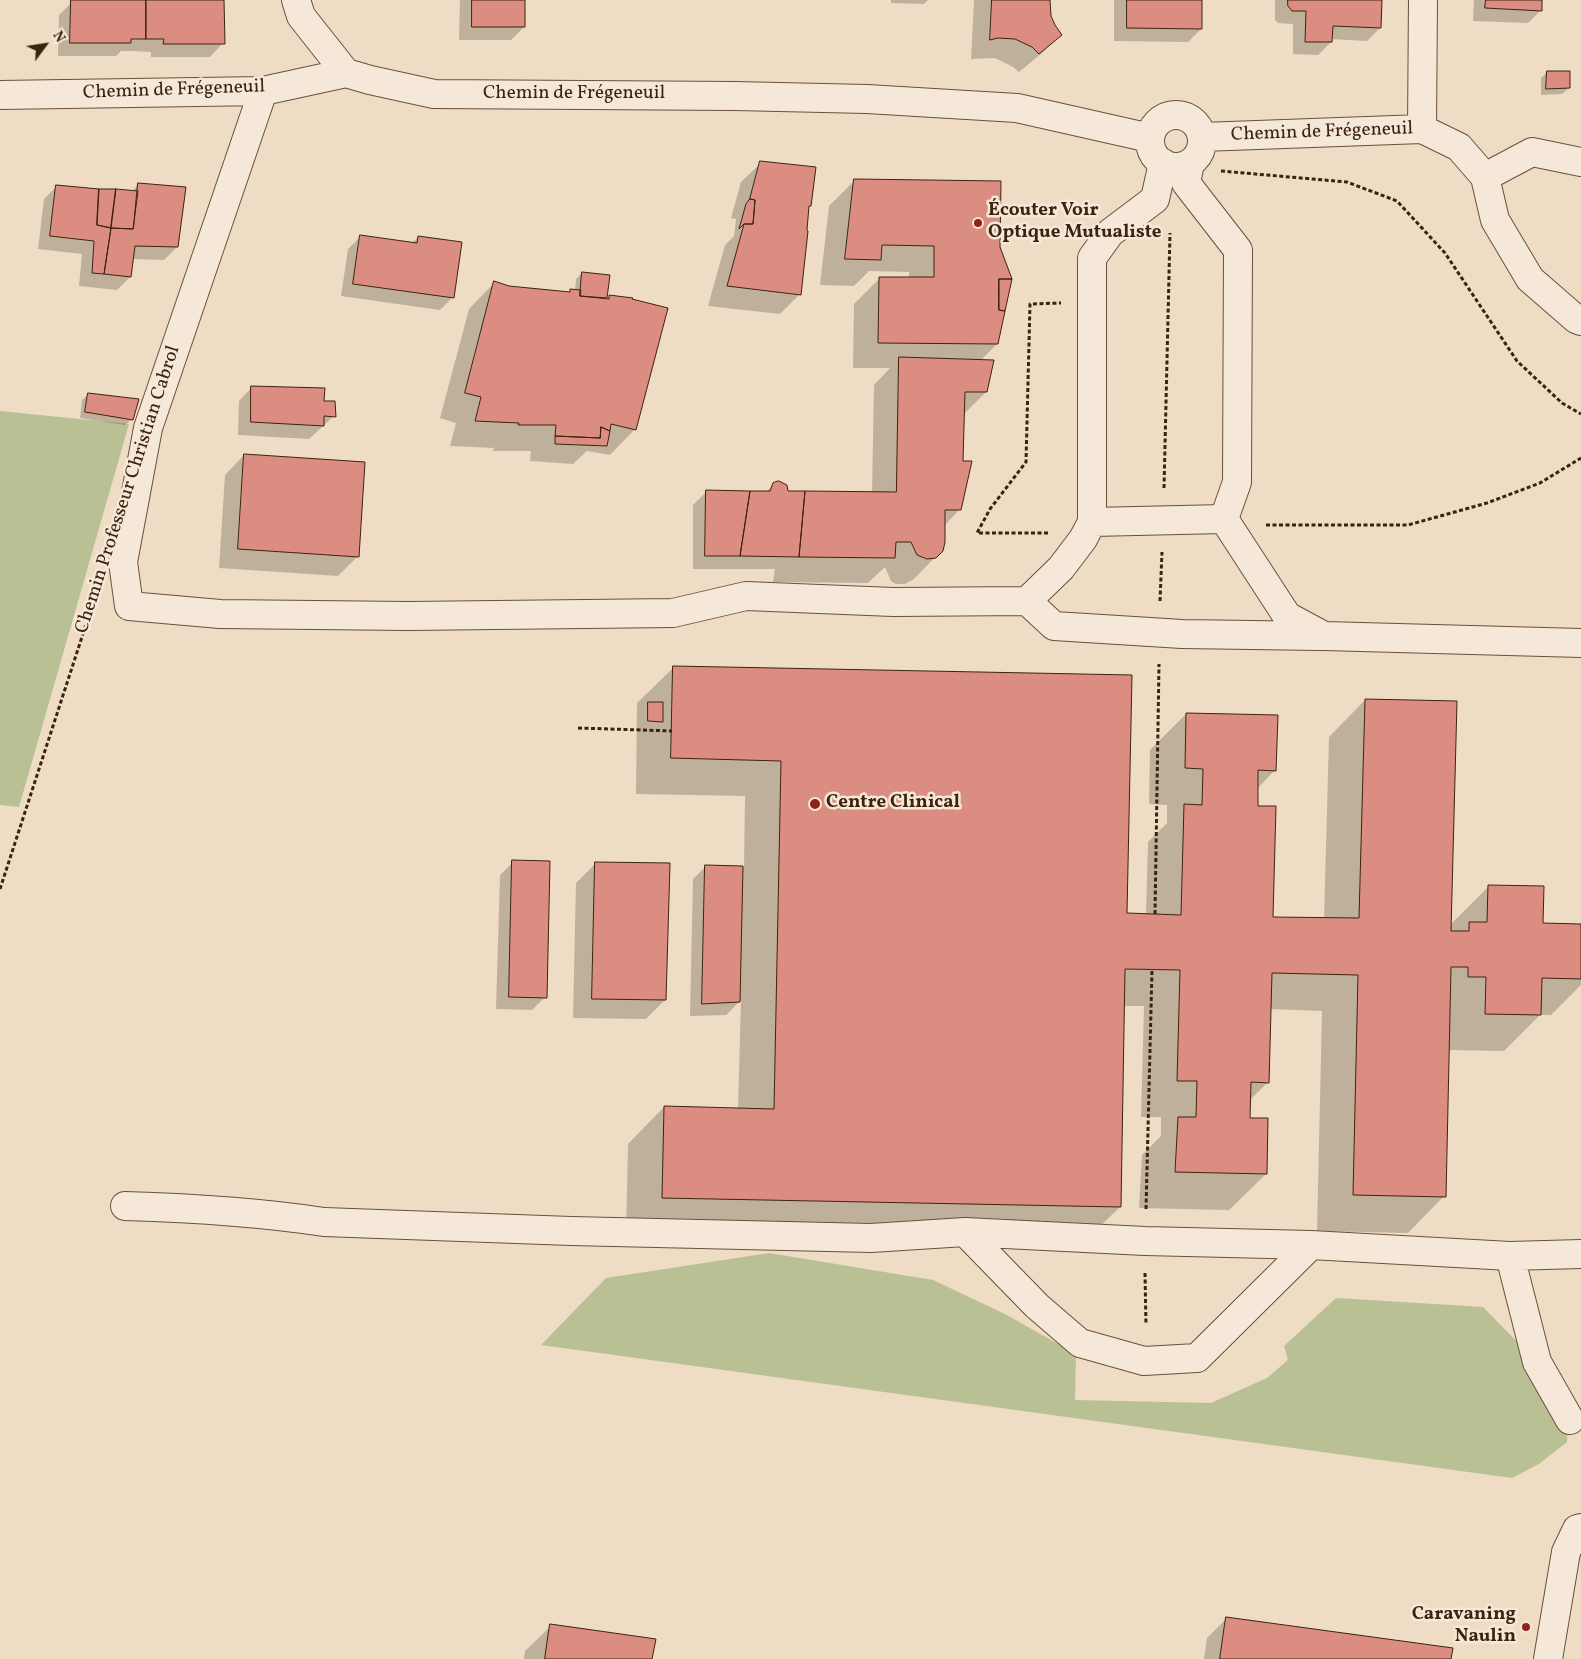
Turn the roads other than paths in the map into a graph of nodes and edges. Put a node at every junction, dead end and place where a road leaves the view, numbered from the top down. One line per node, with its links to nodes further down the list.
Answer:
1 (296, 0): 3 (street)
2 (1423, 0): 6 (street)
3 (346, 72): 4 (street, Chemin de Frégeneuil); 8 (street, Chemin de Frégeneuil)
4 (263, 91): 5 (street, Chemin de Frégeneuil); 16 (street, Chemin Professeur Christian Cabrol)
5 (0, 95)
6 (1422, 129): 7 (street, Chemin de Frégeneuil); 12 (street, Chemin de Frégeneuil)
7 (1202, 137): 8 (street); 11 (street)
8 (1150, 138): 10 (street)
9 (1581, 162): 12 (street)
10 (1163, 163): 11 (street); 15 (street)
11 (1188, 173): 14 (street)
12 (1485, 177): 13 (street, Chemin de Frégeneuil)
13 (1580, 320)
14 (1224, 519): 15 (street); 17 (street)
15 (1092, 522): 16 (street)
16 (1026, 601): 17 (street)
17 (1324, 636): 18 (street)
18 (1581, 643)
19 (125, 1206): 20 (street)
20 (965, 1232): 21 (street); 21 (street)
21 (1311, 1245): 23 (street)
22 (1581, 1254): 23 (street)
23 (1510, 1256): 24 (street)
24 (1570, 1420)
25 (1581, 1528): 26 (street)
26 (1548, 1659)

